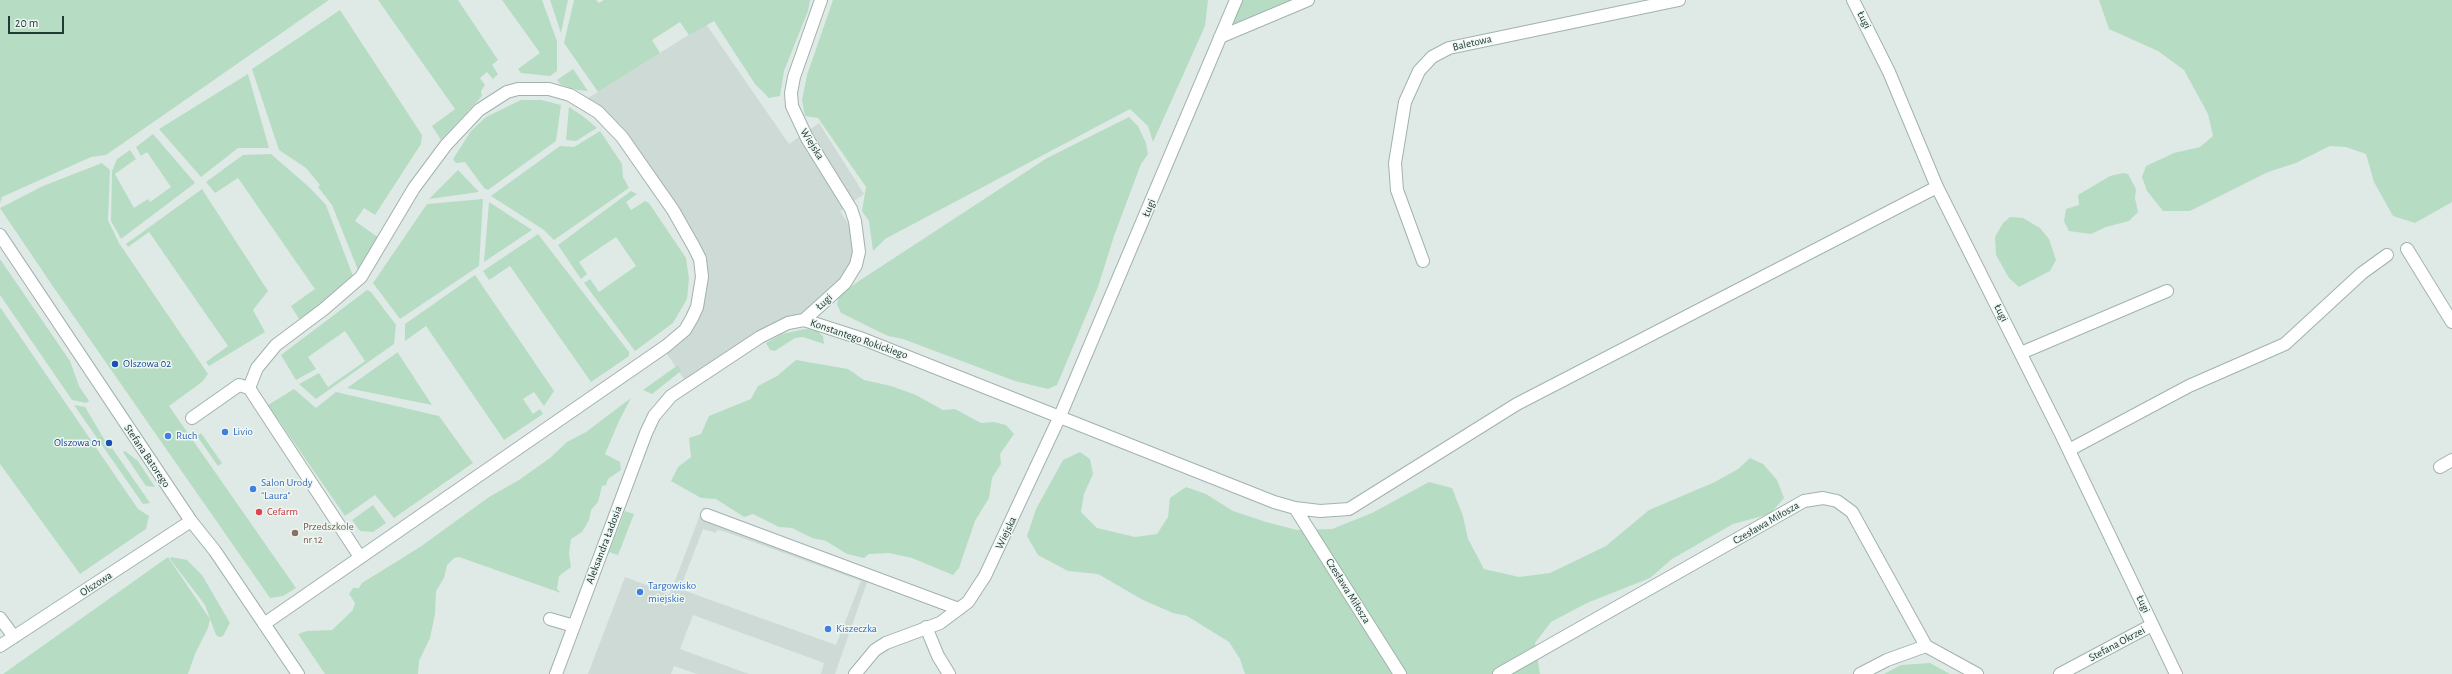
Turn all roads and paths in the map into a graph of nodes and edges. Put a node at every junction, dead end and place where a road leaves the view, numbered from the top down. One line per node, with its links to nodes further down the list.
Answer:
1 (821, 0): 12 (street, Wiejska)
2 (1236, 0): 6 (street, Ługi)
3 (1308, 0): 6 (street)
4 (1679, 0): 11 (street, Baletowa)
5 (1853, 0): 7 (street, Ługi)
6 (1220, 37): 19 (street, Ługi)
7 (1937, 187): 16 (street, Ługi); 24 (street, Konstantego Rokickiego)
8 (0, 235): 26 (street, Stefana Batorego)
9 (2407, 249): 15 (street)
10 (2387, 255): 21 (street)
11 (1423, 261)
12 (845, 283): 14 (street, Ługi)
13 (2167, 291): 16 (street)
14 (804, 320): 18 (street, Konstantego Rokickiego); 19 (street, Konstantego Rokickiego)
15 (2452, 322)
16 (2021, 353): 21 (street, Ługi)
17 (249, 388): 20 (street); 27 (street); 27 (street)
18 (654, 416): 33 (street, Aleksandra Ładosia)
19 (1060, 416): 24 (street, Konstantego Rokickiego); 28 (street, Wiejska)
20 (192, 418)
21 (2069, 450): 32 (street, Ługi)
22 (2452, 460): 23 (street)
23 (2440, 467)
24 (1295, 508): 42 (street, Czesława Miłosza)
25 (707, 515): 28 (street)
26 (191, 521): 31 (street, Stefana Batorego); 35 (street, Olszowa)
27 (360, 557): 31 (street)
28 (959, 609): 34 (street, Wiejska)
29 (0, 618): 35 (street)
30 (550, 619): 33 (street)
31 (264, 624): 38 (street, Stefana Batorego)
32 (2152, 625): 46 (street, Stefana Okrzei); 47 (street, Ługi)
33 (574, 626): 39 (street, Aleksandra Ładosia)
34 (926, 627): 40 (street, Wiejska); 41 (street)
35 (14, 637): 36 (street, Olszowa)
36 (0, 646)
37 (1926, 646): 43 (street, Czesława Miłosza); 44 (street); 45 (street)
38 (298, 674)
39 (556, 674)
40 (855, 674)
41 (950, 674)
42 (1400, 674)
43 (1499, 674)
44 (1860, 674)
45 (1977, 674)
46 (2060, 674)
47 (2176, 674)

